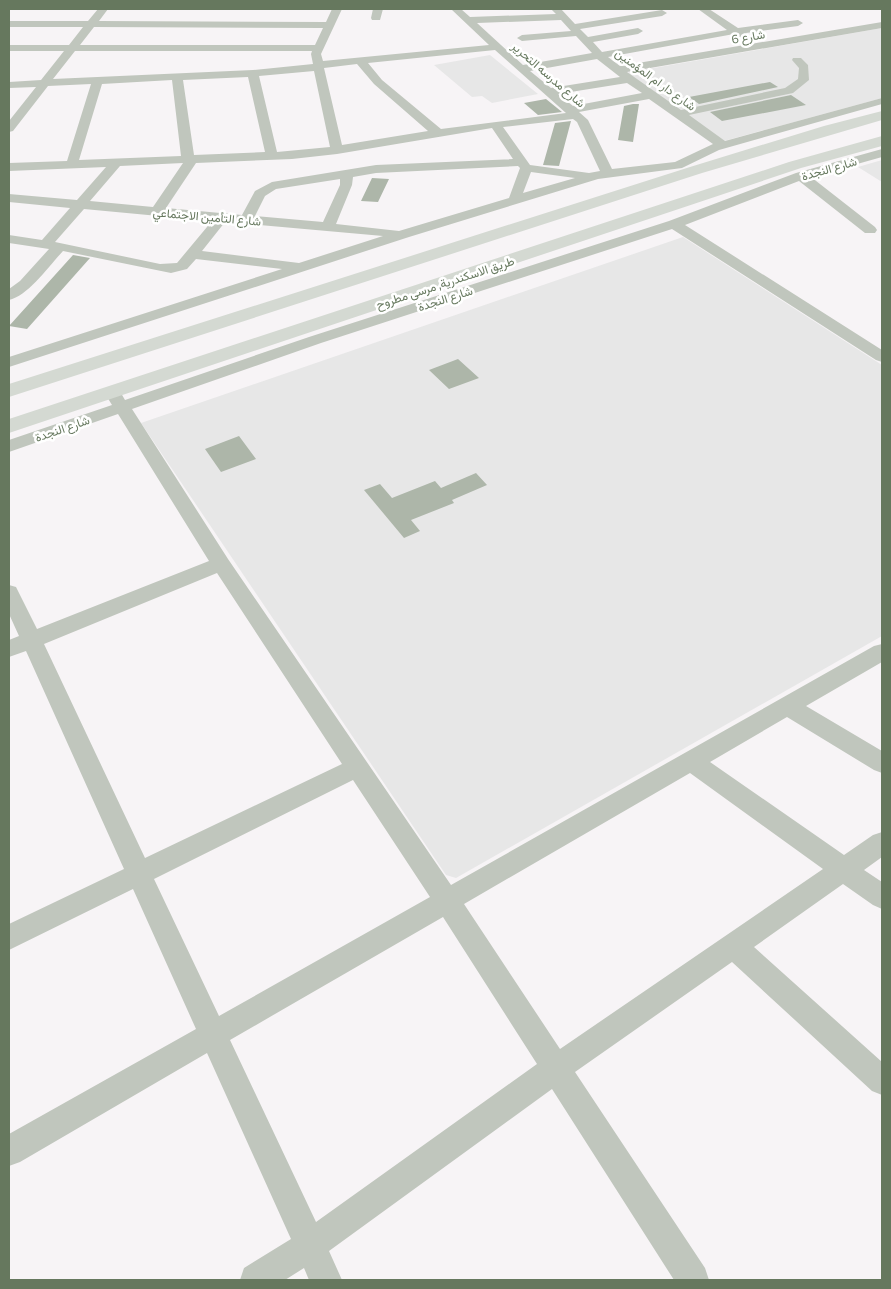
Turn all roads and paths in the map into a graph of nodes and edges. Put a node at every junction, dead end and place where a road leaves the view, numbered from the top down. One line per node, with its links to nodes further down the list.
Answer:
1 (103, 9): 14 (street)
2 (337, 9): 15 (street)
3 (509, 9): 5 (street); 10 (street)
4 (703, 9): 18 (street)
5 (457, 10): 11 (street, شارع مدرسه التحرير)
6 (574, 10): 7 (street)
7 (560, 13): 10 (street); 20 (street, شارع دار ام المؤمنين)
8 (662, 13): 20 (street)
9 (785, 14): 12 (street)
10 (516, 19): 11 (street)
11 (467, 20): 24 (street, شارع مدرسه التحرير)
12 (798, 23): 18 (street); 22 (street)
13 (9, 24): 14 (street)
14 (90, 25): 21 (street); 28 (street)
15 (328, 25): 19 (street); 27 (street)
16 (882, 25): 22 (street, شارع 6)
17 (647, 29): 20 (street)
18 (736, 31): 25 (street); 29 (street)
19 (224, 33): 21 (street); 21 (street); 27 (street); 36 (street)
20 (579, 34): 23 (street); 29 (street, شارع دار ام المؤمنين)
21 (168, 37): 28 (street)
22 (818, 37): 25 (street, شارع 6)
23 (522, 38)
24 (497, 47): 31 (street); 33 (street, شارع مدرسه التحرير)
25 (762, 47): 34 (street, شارع 6)
26 (9, 48): 28 (street)
27 (318, 48): 32 (street)
28 (72, 49): 40 (street)
29 (600, 55): 33 (street); 34 (street, شارع دار ام المؤمنين)
30 (797, 60): 46 (street)
31 (360, 61): 32 (street); 50 (street)
32 (318, 66): 35 (street); 53 (street)
33 (521, 69): 42 (street, شارع مدرسه التحرير)
34 (618, 70): 38 (street, شارع دار ام المؤمنين)
35 (253, 73): 36 (street); 55 (street)
36 (200, 75): 37 (street)
37 (177, 76): 39 (street); 56 (street)
38 (629, 79): 42 (street); 43 (street, شارع دار ام المؤمنين)
39 (98, 80): 40 (street); 58 (street)
40 (46, 82): 41 (street); 49 (street)
41 (9, 85)
42 (549, 92): 45 (street, شارع مدرسه التحرير)
43 (650, 95): 45 (street); 46 (street, شارع دار ام المؤمنين)
44 (882, 101): 52 (street)
45 (574, 112): 48 (street); 65 (street, شارع مدرسه التحرير)
46 (678, 114): 52 (street, شارع دار ام المؤمنين)
47 (882, 115): 62 (main road, طريق الاسكندرية, مرسى مطروح)
48 (495, 124): 50 (street); 59 (street)
49 (9, 127)
50 (438, 133): 53 (street)
51 (882, 141): 63 (main road, طريق الاسكندرية, مرسى مطروح)
52 (723, 145): 61 (street)
53 (337, 150): 55 (street)
54 (882, 152): 63 (street, شارع النجدة)
55 (272, 156): 56 (street)
56 (190, 160): 57 (street); 69 (street)
57 (116, 163): 58 (street); 68 (street)
58 (72, 164): 60 (street)
59 (524, 165): 64 (street); 65 (street); 67 (street)
60 (9, 167)
61 (666, 168): 62 (main road); 65 (street)
62 (696, 170): 85 (main road, طريق الاسكندرية, مرسى مطروح)
63 (801, 172): 72 (street, شارع النجدة); 74 (street); 82 (main road, طريق الاسكندرية, مرسى مطروح)
64 (347, 173): 71 (street); 73 (street)
65 (602, 174): 67 (street)
66 (9, 198): 68 (street, شارع التأمين الاجتماعي)
67 (514, 201): 75 (street)
68 (80, 204): 69 (street, شارع التأمين الاجتماعي); 77 (street)
69 (157, 211): 70 (street, شارع التأمين الاجتماعي)
70 (222, 217): 71 (street, شارع التأمين الاجتماعي); 78 (street)
71 (247, 219): 73 (street, شارع التأمين الاجتماعي)
72 (674, 224): 82 (street, شارع النجدة); 83 (street)
73 (325, 226): 75 (street, شارع التأمين الاجتماعي); 79 (street)
74 (870, 230)
75 (404, 234): 79 (street)
76 (9, 239): 77 (street)
77 (53, 245): 78 (street); 81 (street)
78 (192, 254): 80 (street)
79 (319, 261): 80 (street)
80 (302, 267): 84 (street)
81 (9, 296)
82 (310, 334): 86 (main road, طريق الاسكندرية, مرسى مطروح)
83 (882, 358)
84 (9, 362)
85 (9, 390)
86 (117, 399): 87 (main road, طريق الاسكندرية, مرسى مطروح); 88 (street, شارع النجدة); 89 (street)
87 (9, 426)
88 (9, 446)
89 (221, 564): 91 (street); 96 (street)
90 (9, 592): 91 (street)
91 (20, 644): 99 (street)
92 (882, 652): 93 (street)
93 (788, 706): 94 (street); 95 (street)
94 (691, 762): 98 (street); 101 (street)
95 (882, 763)
96 (358, 767): 99 (street); 101 (street)
97 (882, 843): 98 (street)
98 (843, 870): 100 (street); 103 (street)
99 (140, 874): 102 (street); 104 (street)
100 (882, 898)
101 (447, 900): 104 (street); 105 (street)
102 (9, 937)
103 (733, 946): 105 (street); 106 (street)
104 (214, 1034): 107 (street); 108 (street)
105 (555, 1069): 108 (street); 111 (street)
106 (882, 1081)
107 (9, 1151)
108 (311, 1245): 109 (street); 110 (street)
109 (256, 1280)
110 (326, 1280)
111 (693, 1280)

